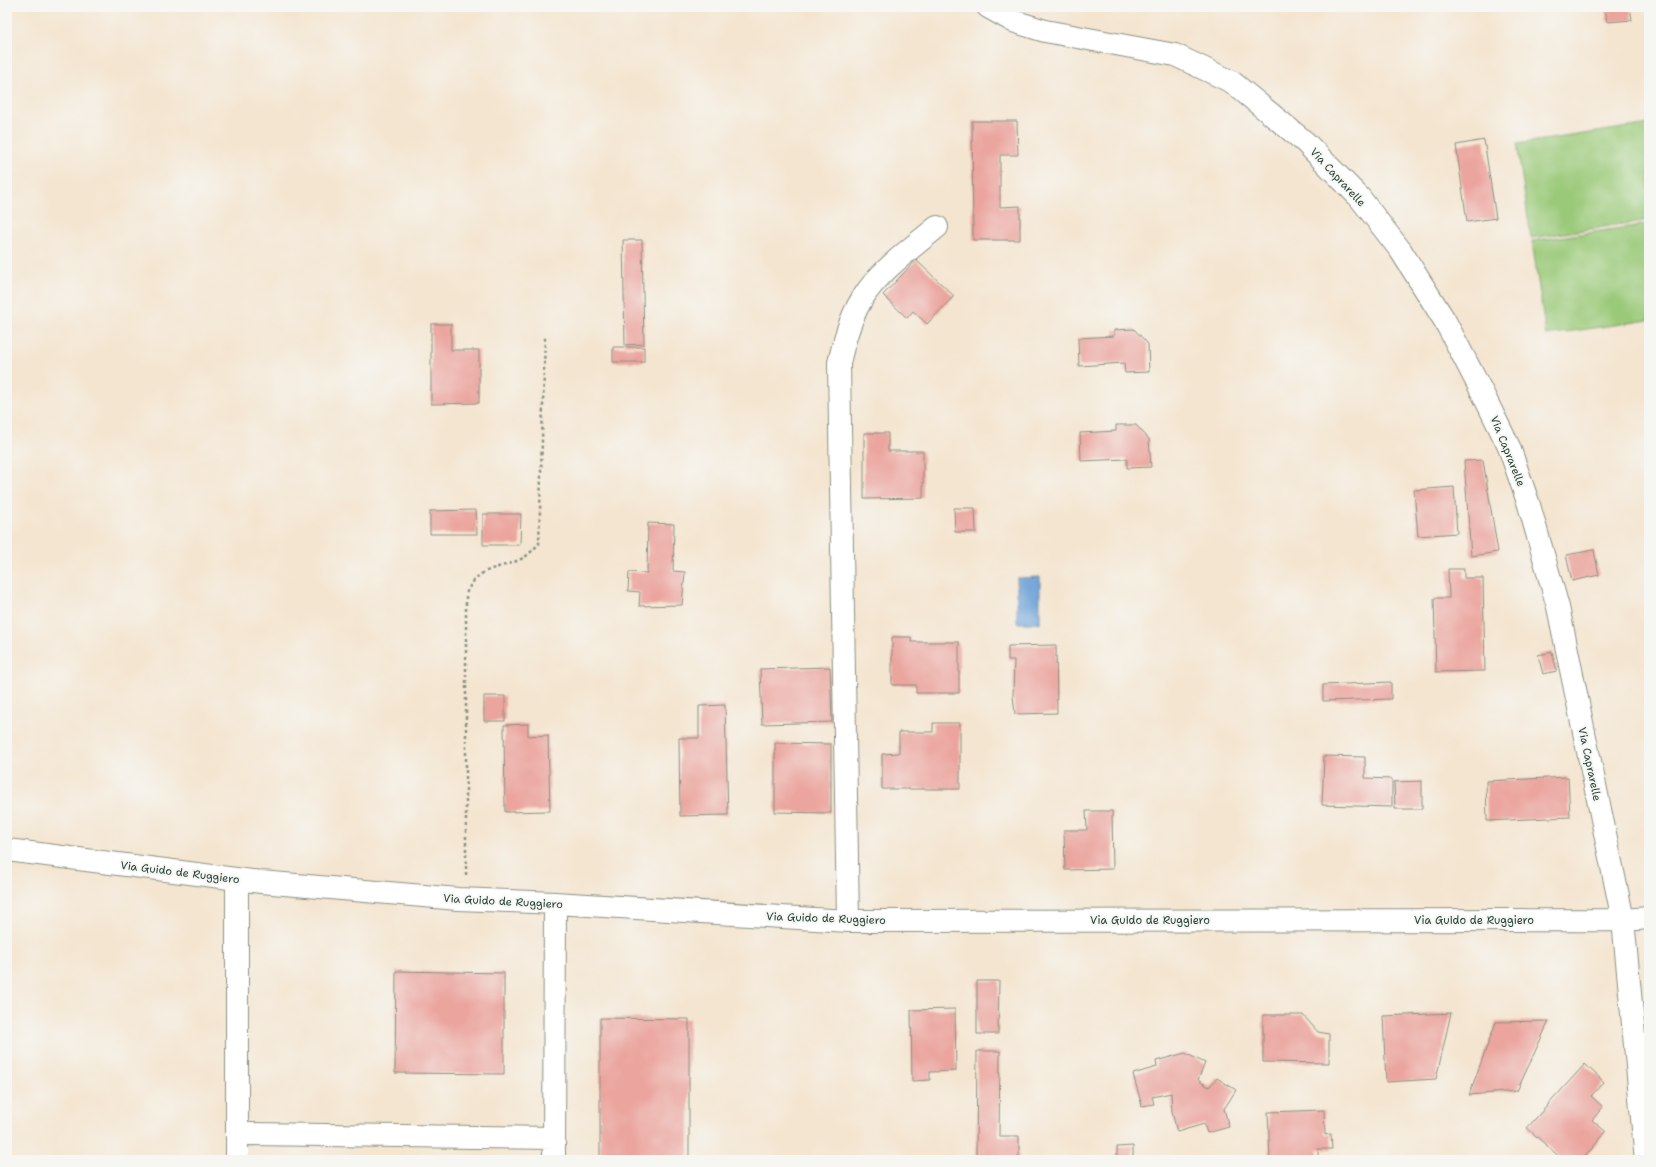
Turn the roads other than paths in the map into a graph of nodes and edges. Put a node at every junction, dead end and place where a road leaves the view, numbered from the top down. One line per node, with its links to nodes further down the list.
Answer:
1 (988, 7): 7 (street, Via Caprarelle)
2 (937, 227): 8 (street)
3 (7, 850): 4 (street, Via Guido de Ruggiero)
4 (237, 879): 5 (street, Via Guido de Ruggiero); 11 (street)
5 (555, 903): 8 (street, Via Guido de Ruggiero); 10 (street)
6 (1649, 918): 7 (street, Via Guido de Ruggiero)
7 (1622, 920): 8 (street, Via Guido de Ruggiero); 13 (street, Via Caprarelle)
8 (848, 921)
9 (249, 1134): 10 (street)
10 (554, 1138): 12 (street)
11 (237, 1160)
12 (554, 1160)
13 (1646, 1160)

